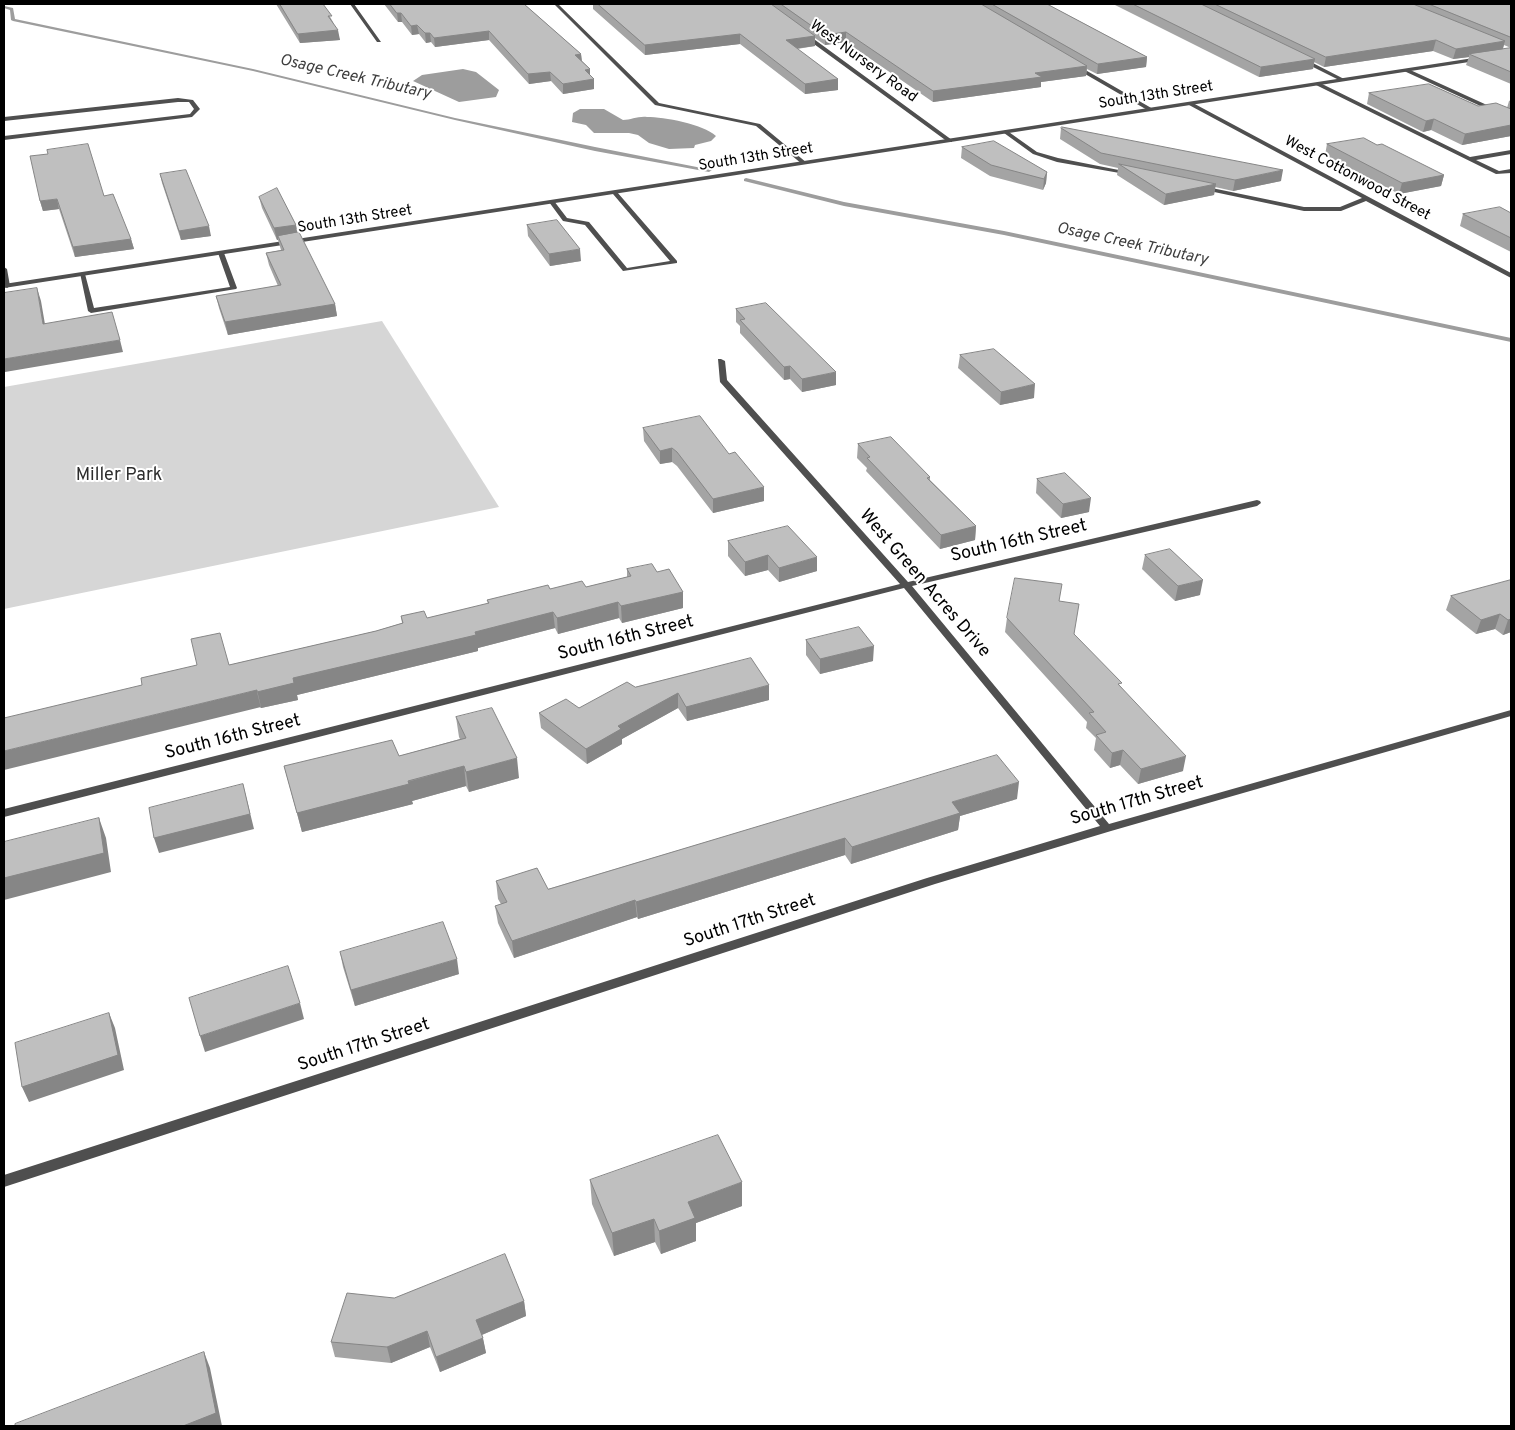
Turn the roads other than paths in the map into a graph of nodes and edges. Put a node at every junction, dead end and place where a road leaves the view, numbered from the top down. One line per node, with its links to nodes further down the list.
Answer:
1 (352, 4): 4 (street)
2 (556, 4): 20 (street)
3 (801, 32): 17 (street, West Nursery Road)
4 (379, 41)
5 (1298, 58): 9 (street)
6 (1488, 58): 8 (street, South 13th Street)
7 (1072, 64): 12 (street)
8 (1406, 70): 9 (street, South 13th Street); 13 (street)
9 (1343, 80): 10 (street, South 13th Street)
10 (1318, 84): 11 (street, South 13th Street); 19 (street)
11 (1191, 104): 12 (street, South 13th Street); 25 (street, West Cottonwood Street)
12 (1151, 110): 15 (street, South 13th Street)
13 (1511, 118)
14 (4, 119): 16 (street)
15 (1006, 132): 17 (street, South 13th Street); 22 (street)
16 (4, 138)
17 (950, 141): 20 (street, South 13th Street)
18 (1511, 152): 19 (street)
19 (1469, 159): 21 (street)
20 (804, 163): 24 (street, South 13th Street)
21 (1511, 171)
22 (1140, 175)
23 (1196, 187): 25 (street)
24 (615, 193): 26 (street, South 13th Street); 26 (street)
25 (1365, 199): 30 (street, West Cottonwood Street)
26 (552, 202): 27 (street, South 13th Street)
27 (221, 253): 29 (street, South 13th Street); 29 (street)
28 (4, 269): 31 (street)
29 (82, 274): 31 (street, South 13th Street)
30 (1511, 276)
31 (5, 286)
32 (721, 361): 34 (street, West Green Acres Drive)
33 (1258, 504): 34 (street, South 16th Street)
34 (906, 585): 36 (street, South 16th Street); 37 (street, West Green Acres Drive)
35 (1511, 713): 37 (street, South 17th Street)
36 (4, 813)
37 (1107, 828): 38 (street, South 17th Street)
38 (4, 1181)

